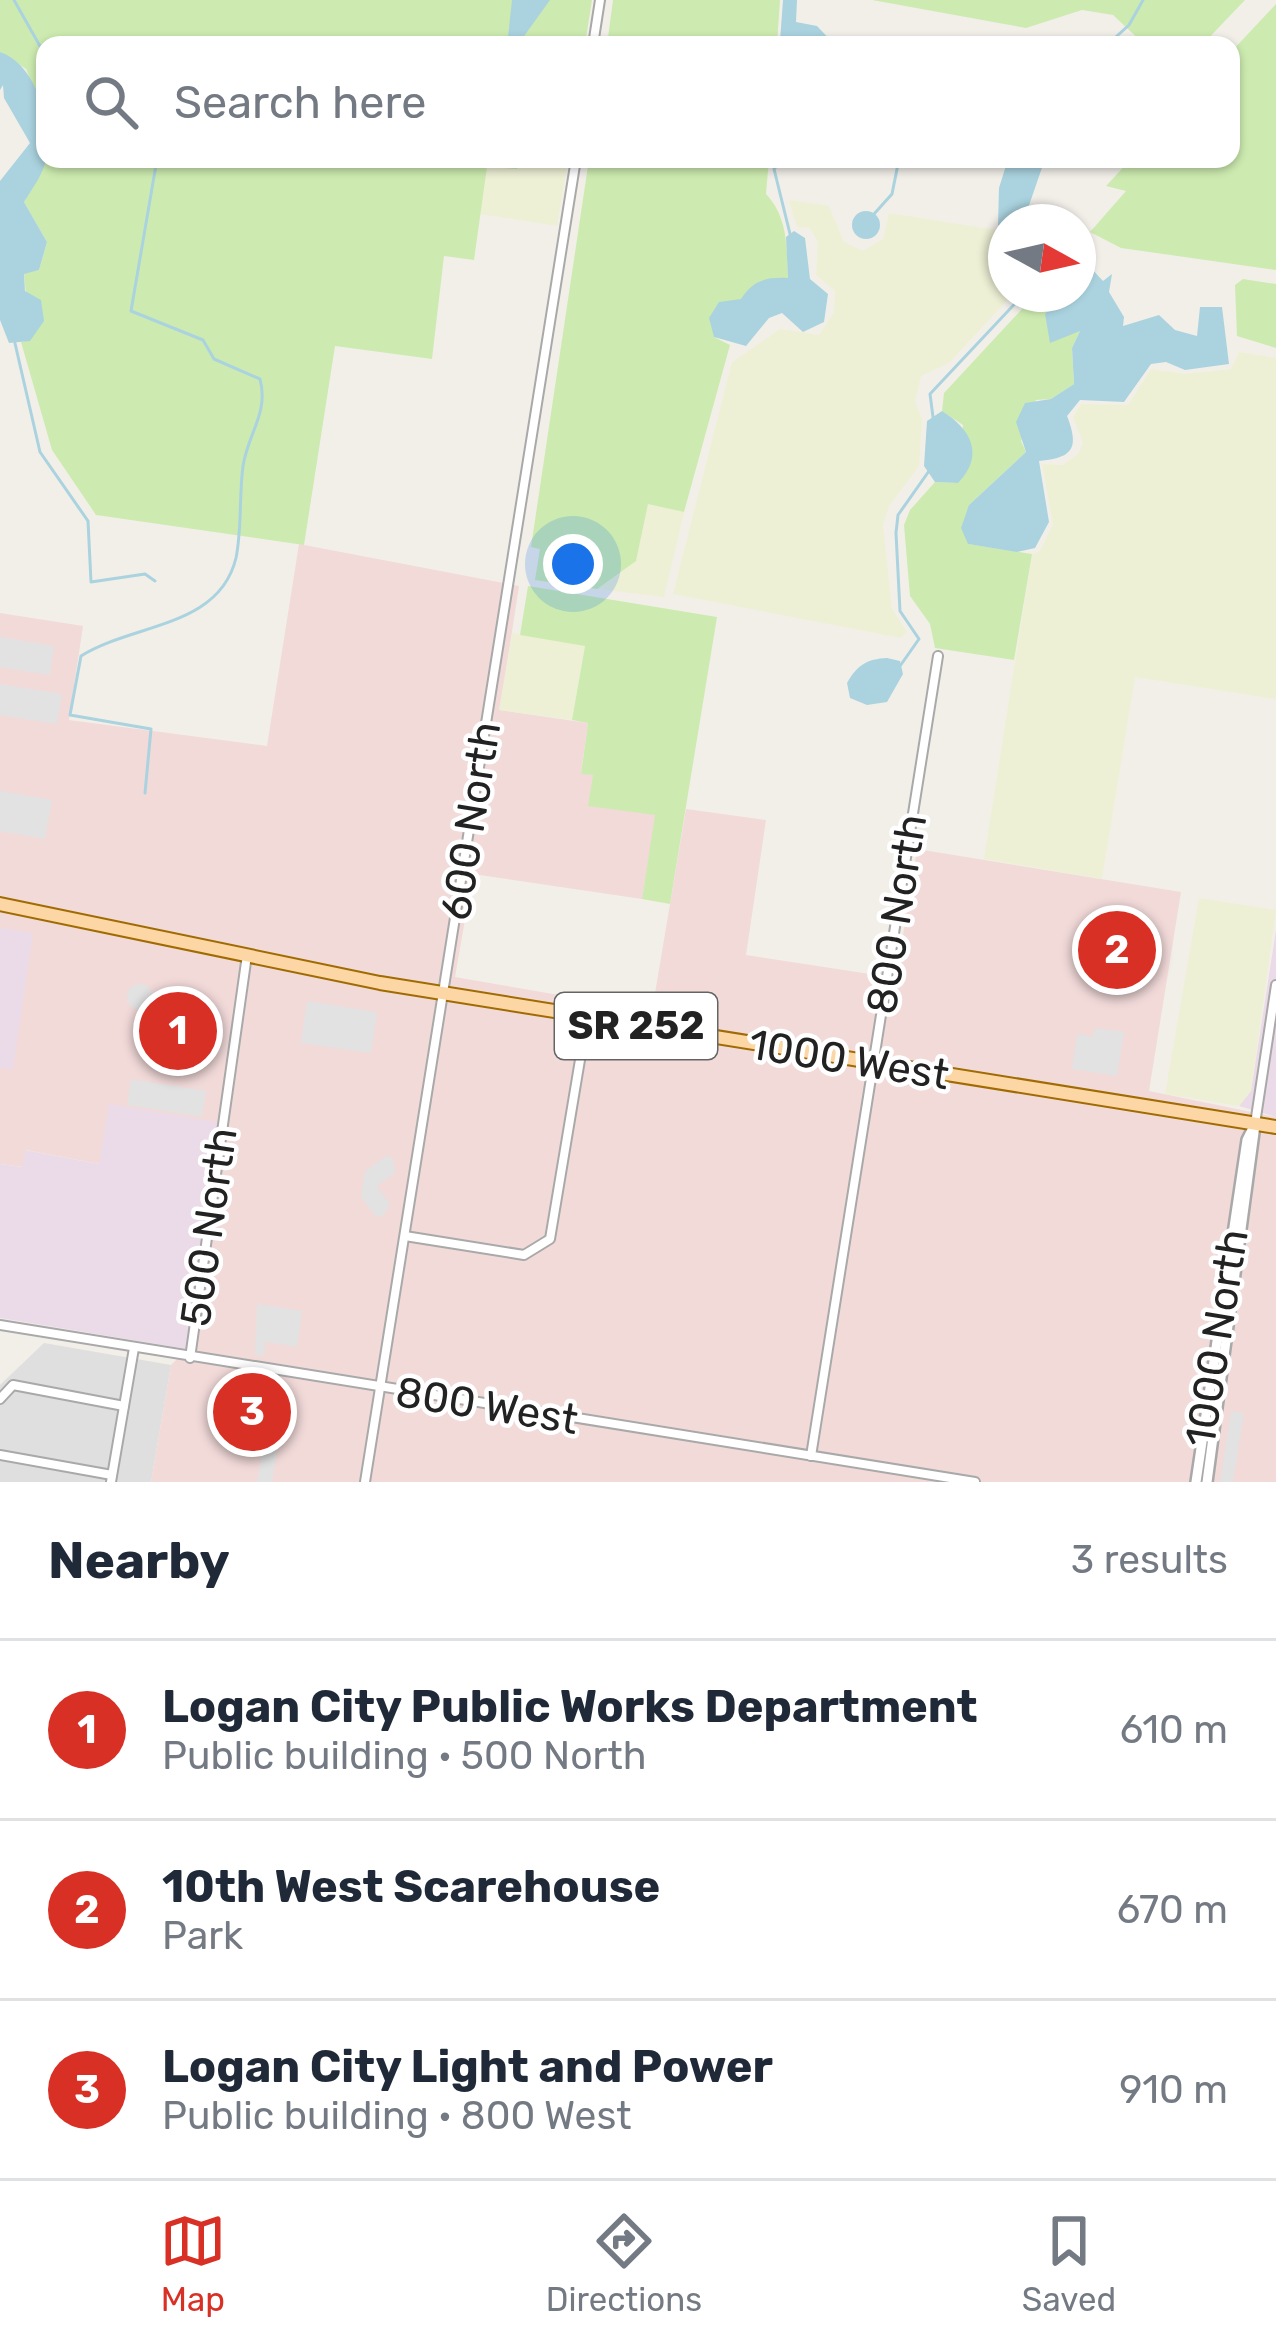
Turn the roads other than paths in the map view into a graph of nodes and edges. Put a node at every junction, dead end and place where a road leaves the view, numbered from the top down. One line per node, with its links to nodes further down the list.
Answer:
1 (600, 0): 2 (street)
2 (594, 36)
3 (574, 168): 8 (street, 600 North)
4 (938, 656): 10 (street, 800 North)
5 (0, 904): 6 (main road, 1000 West / SR 252)
6 (247, 954): 8 (main road, 1000 West / SR 252); 16 (street, 500 North)
7 (1276, 985): 11 (street, 1000 North)
8 (443, 993): 9 (main road, 1000 West / SR 252); 13 (street, 600 North)
9 (587, 1018): 10 (main road, 1000 West / SR 252); 13 (street)
10 (873, 1064): 11 (main road, 1000 West / SR 252); 21 (street, 800 North)
11 (1255, 1124): 12 (main road, 1000 West / SR 252); 25 (street, 1000 North); 26 (street, 1000 North)
12 (1276, 1127)
13 (405, 1235): 17 (street, 600 North)
14 (0, 1325): 15 (street, 800 West)
15 (134, 1348): 16 (street, 800 West); 19 (street)
16 (190, 1358): 17 (street, 800 West)
17 (380, 1390): 21 (street, 800 West); 23 (street, 600 North)
18 (0, 1399): 19 (street)
19 (124, 1406): 22 (street)
20 (0, 1455): 22 (street)
21 (811, 1456): 24 (street, 800 West)
22 (112, 1479)
23 (365, 1482)
24 (975, 1482)
25 (1196, 1482)
26 (1207, 1482)

